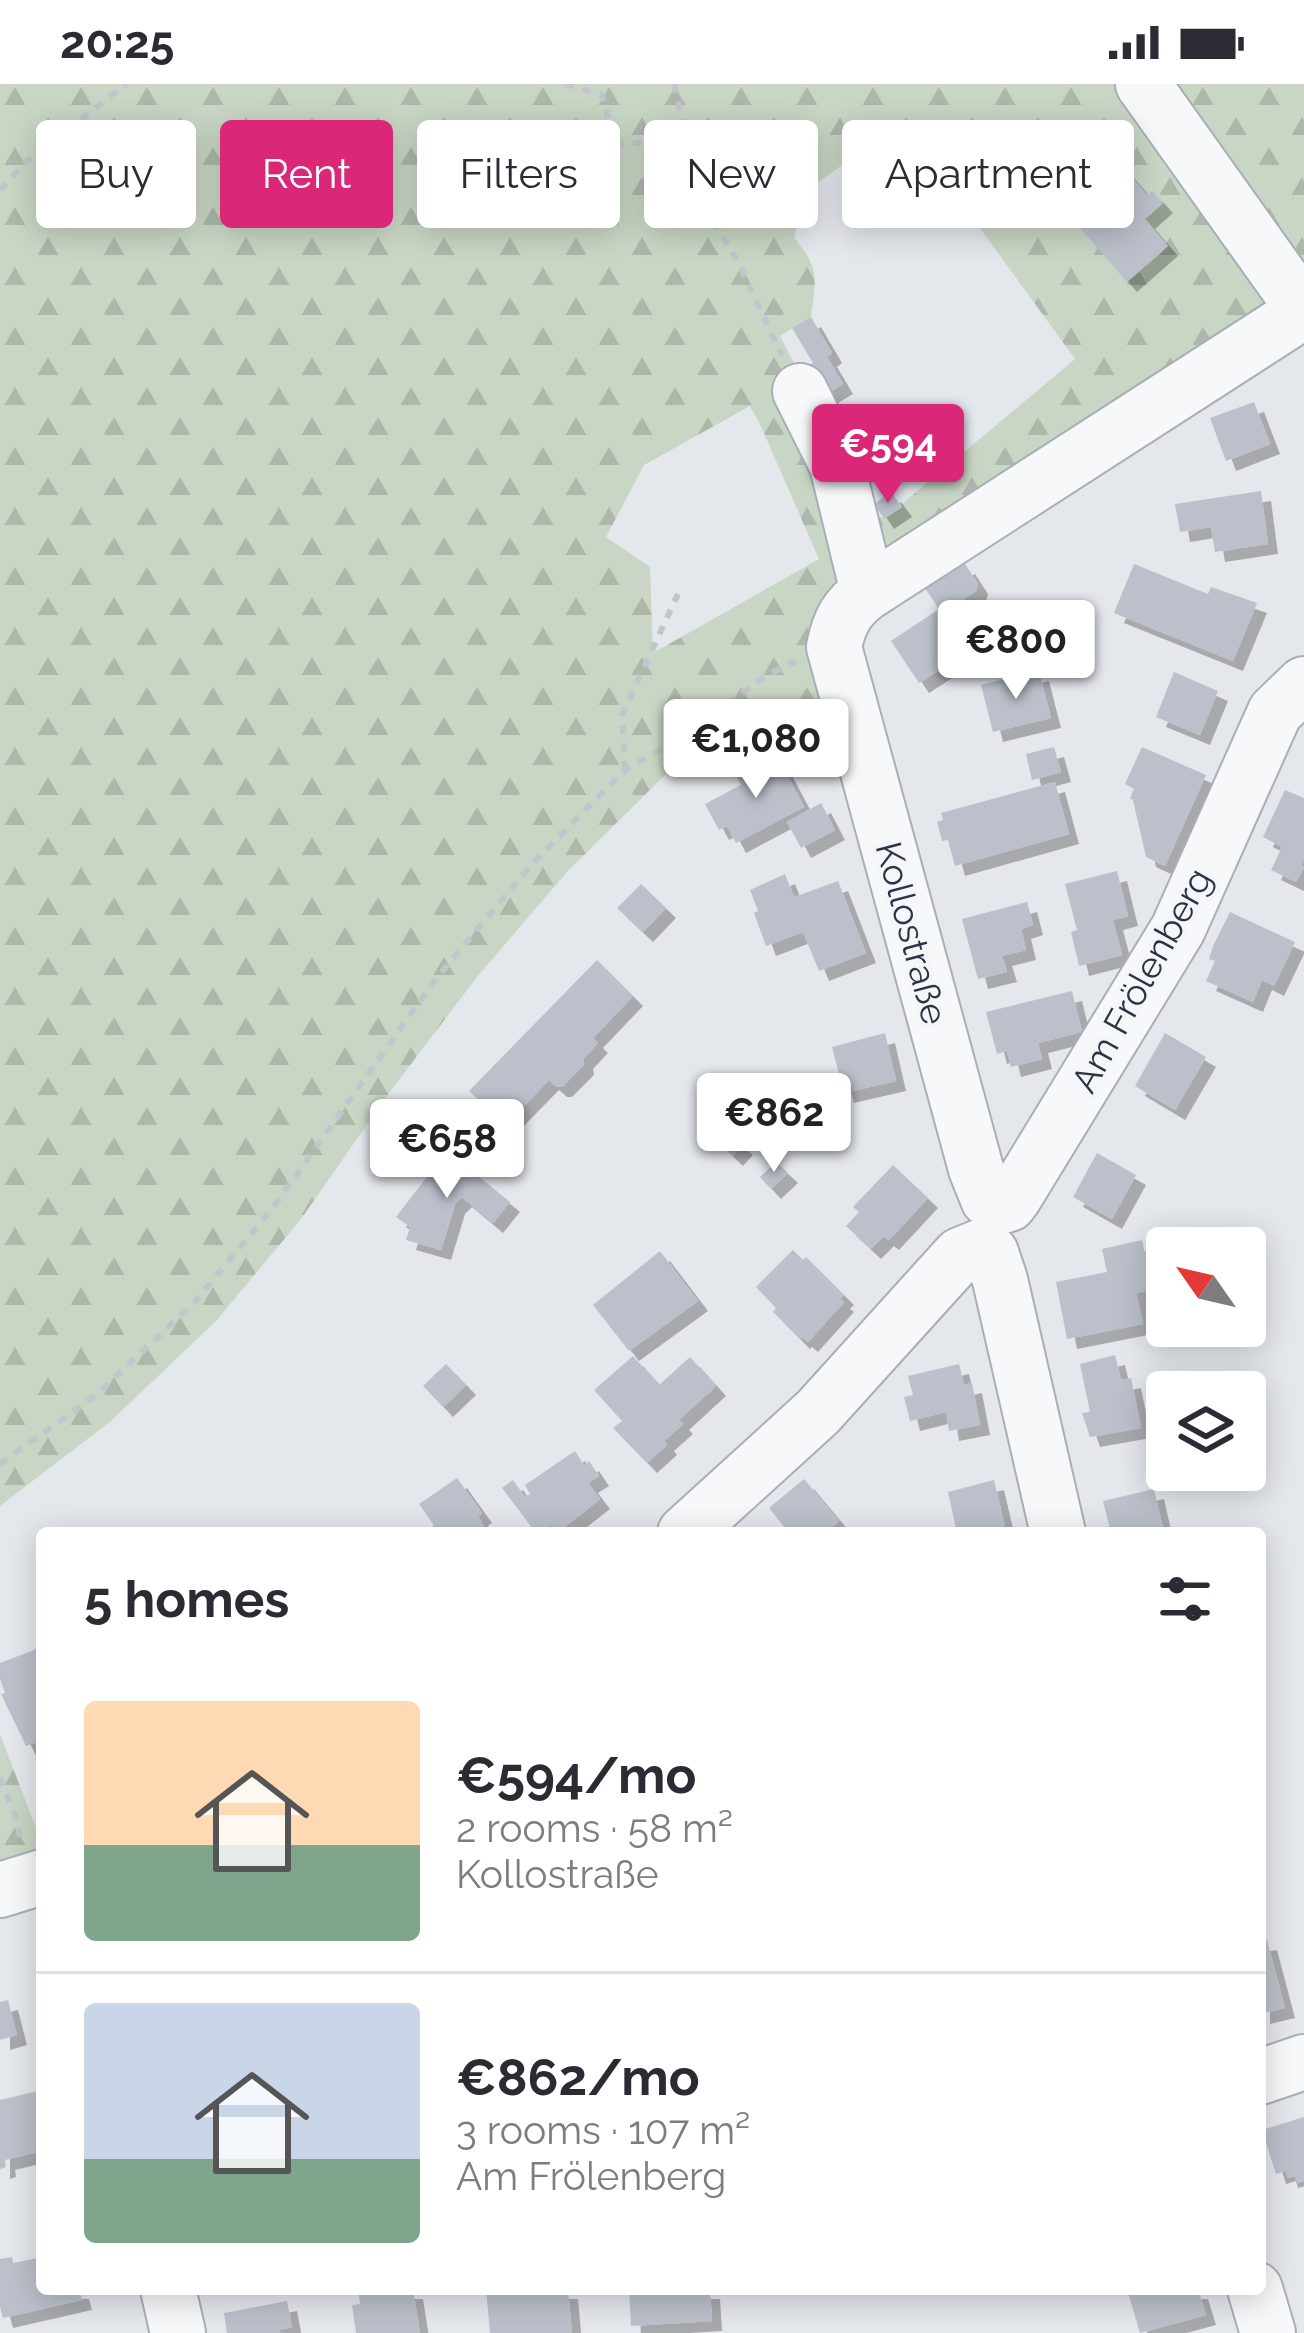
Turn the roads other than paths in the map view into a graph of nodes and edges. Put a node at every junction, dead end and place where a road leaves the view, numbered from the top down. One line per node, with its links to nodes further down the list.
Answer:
1 (1143, 84): 2 (street)
2 (1304, 310): 4 (street)
3 (800, 391): 4 (street)
4 (868, 592): 6 (street, Kollostraße)
5 (1304, 684): 6 (street, Am Frölenberg)
6 (991, 1226): 7 (street, Am Frölenberg); 8 (street, Kollostraße)
7 (693, 1527)
8 (1057, 1527)
9 (1304, 2062): 10 (street)
10 (1266, 2075)
11 (169, 2295): 13 (street)
12 (1257, 2295): 14 (street)
13 (178, 2333)
14 (1268, 2333)

